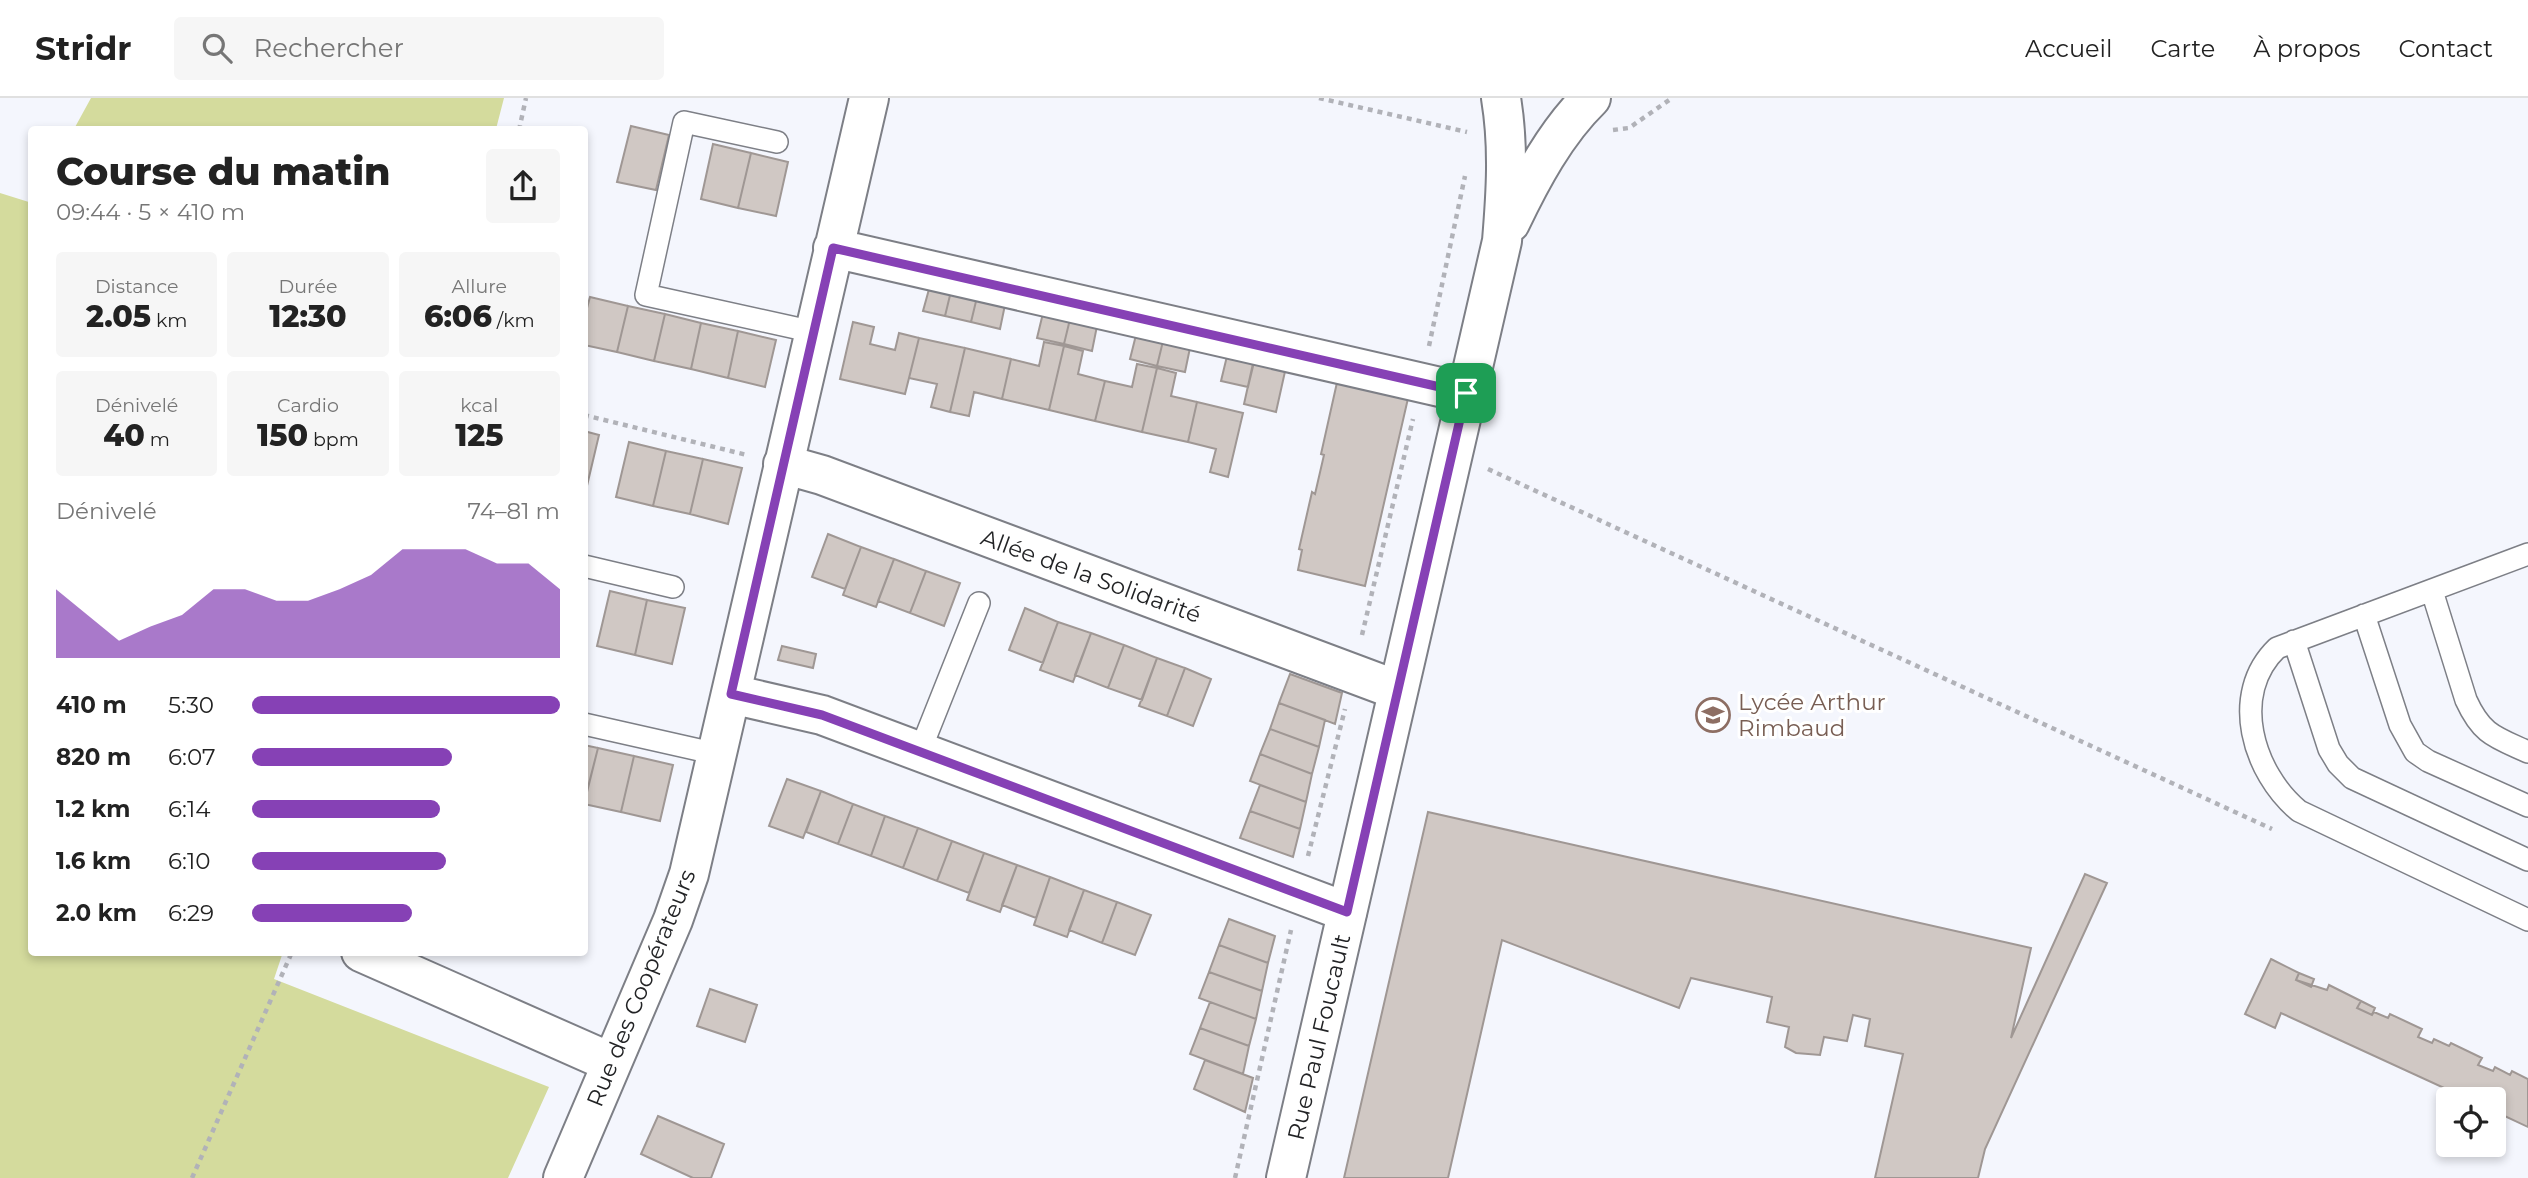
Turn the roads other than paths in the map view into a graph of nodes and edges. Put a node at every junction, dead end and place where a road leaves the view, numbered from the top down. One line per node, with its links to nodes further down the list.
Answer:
1 (869, 98): 6 (street, Rue des Coopérateurs)
2 (1501, 98): 5 (street, Rue Paul Foucault)
3 (1591, 98): 5 (street, Rue Paul Foucault)
4 (777, 142): 7 (lane)
5 (1502, 241): 8 (street, Rue Paul Foucault)
6 (833, 248): 7 (street, Rue des Coopérateurs); 8 (street)
7 (814, 332): 9 (street, Rue des Coopérateurs)
8 (1466, 393): 17 (street, Rue Paul Foucault)
9 (783, 464): 17 (street, Allée de la Solidarité); 18 (street, Rue des Coopérateurs)
10 (2528, 554): 13 (lane)
11 (588, 567): 12 (lane)
12 (673, 587)
13 (2432, 591): 15 (lane); 21 (lane)
14 (979, 603): 20 (lane)
15 (2364, 615): 16 (lane); 23 (lane)
16 (2294, 641): 24 (lane); 26 (lane)
17 (1397, 690): 25 (street, Rue Paul Foucault)
18 (731, 694): 20 (street); 22 (street, Rue des Coopérateurs)
19 (588, 725): 22 (lane)
20 (920, 751): 25 (street)
21 (2528, 752)
22 (717, 754): 28 (street, Rue des Coopérateurs)
23 (2528, 806)
24 (2528, 860)
25 (1347, 912): 30 (street, Rue Paul Foucault)
26 (2528, 920)
27 (370, 956): 28 (street)
28 (612, 1063): 29 (street, Rue des Coopérateurs)
29 (563, 1178)
30 (1286, 1178)

